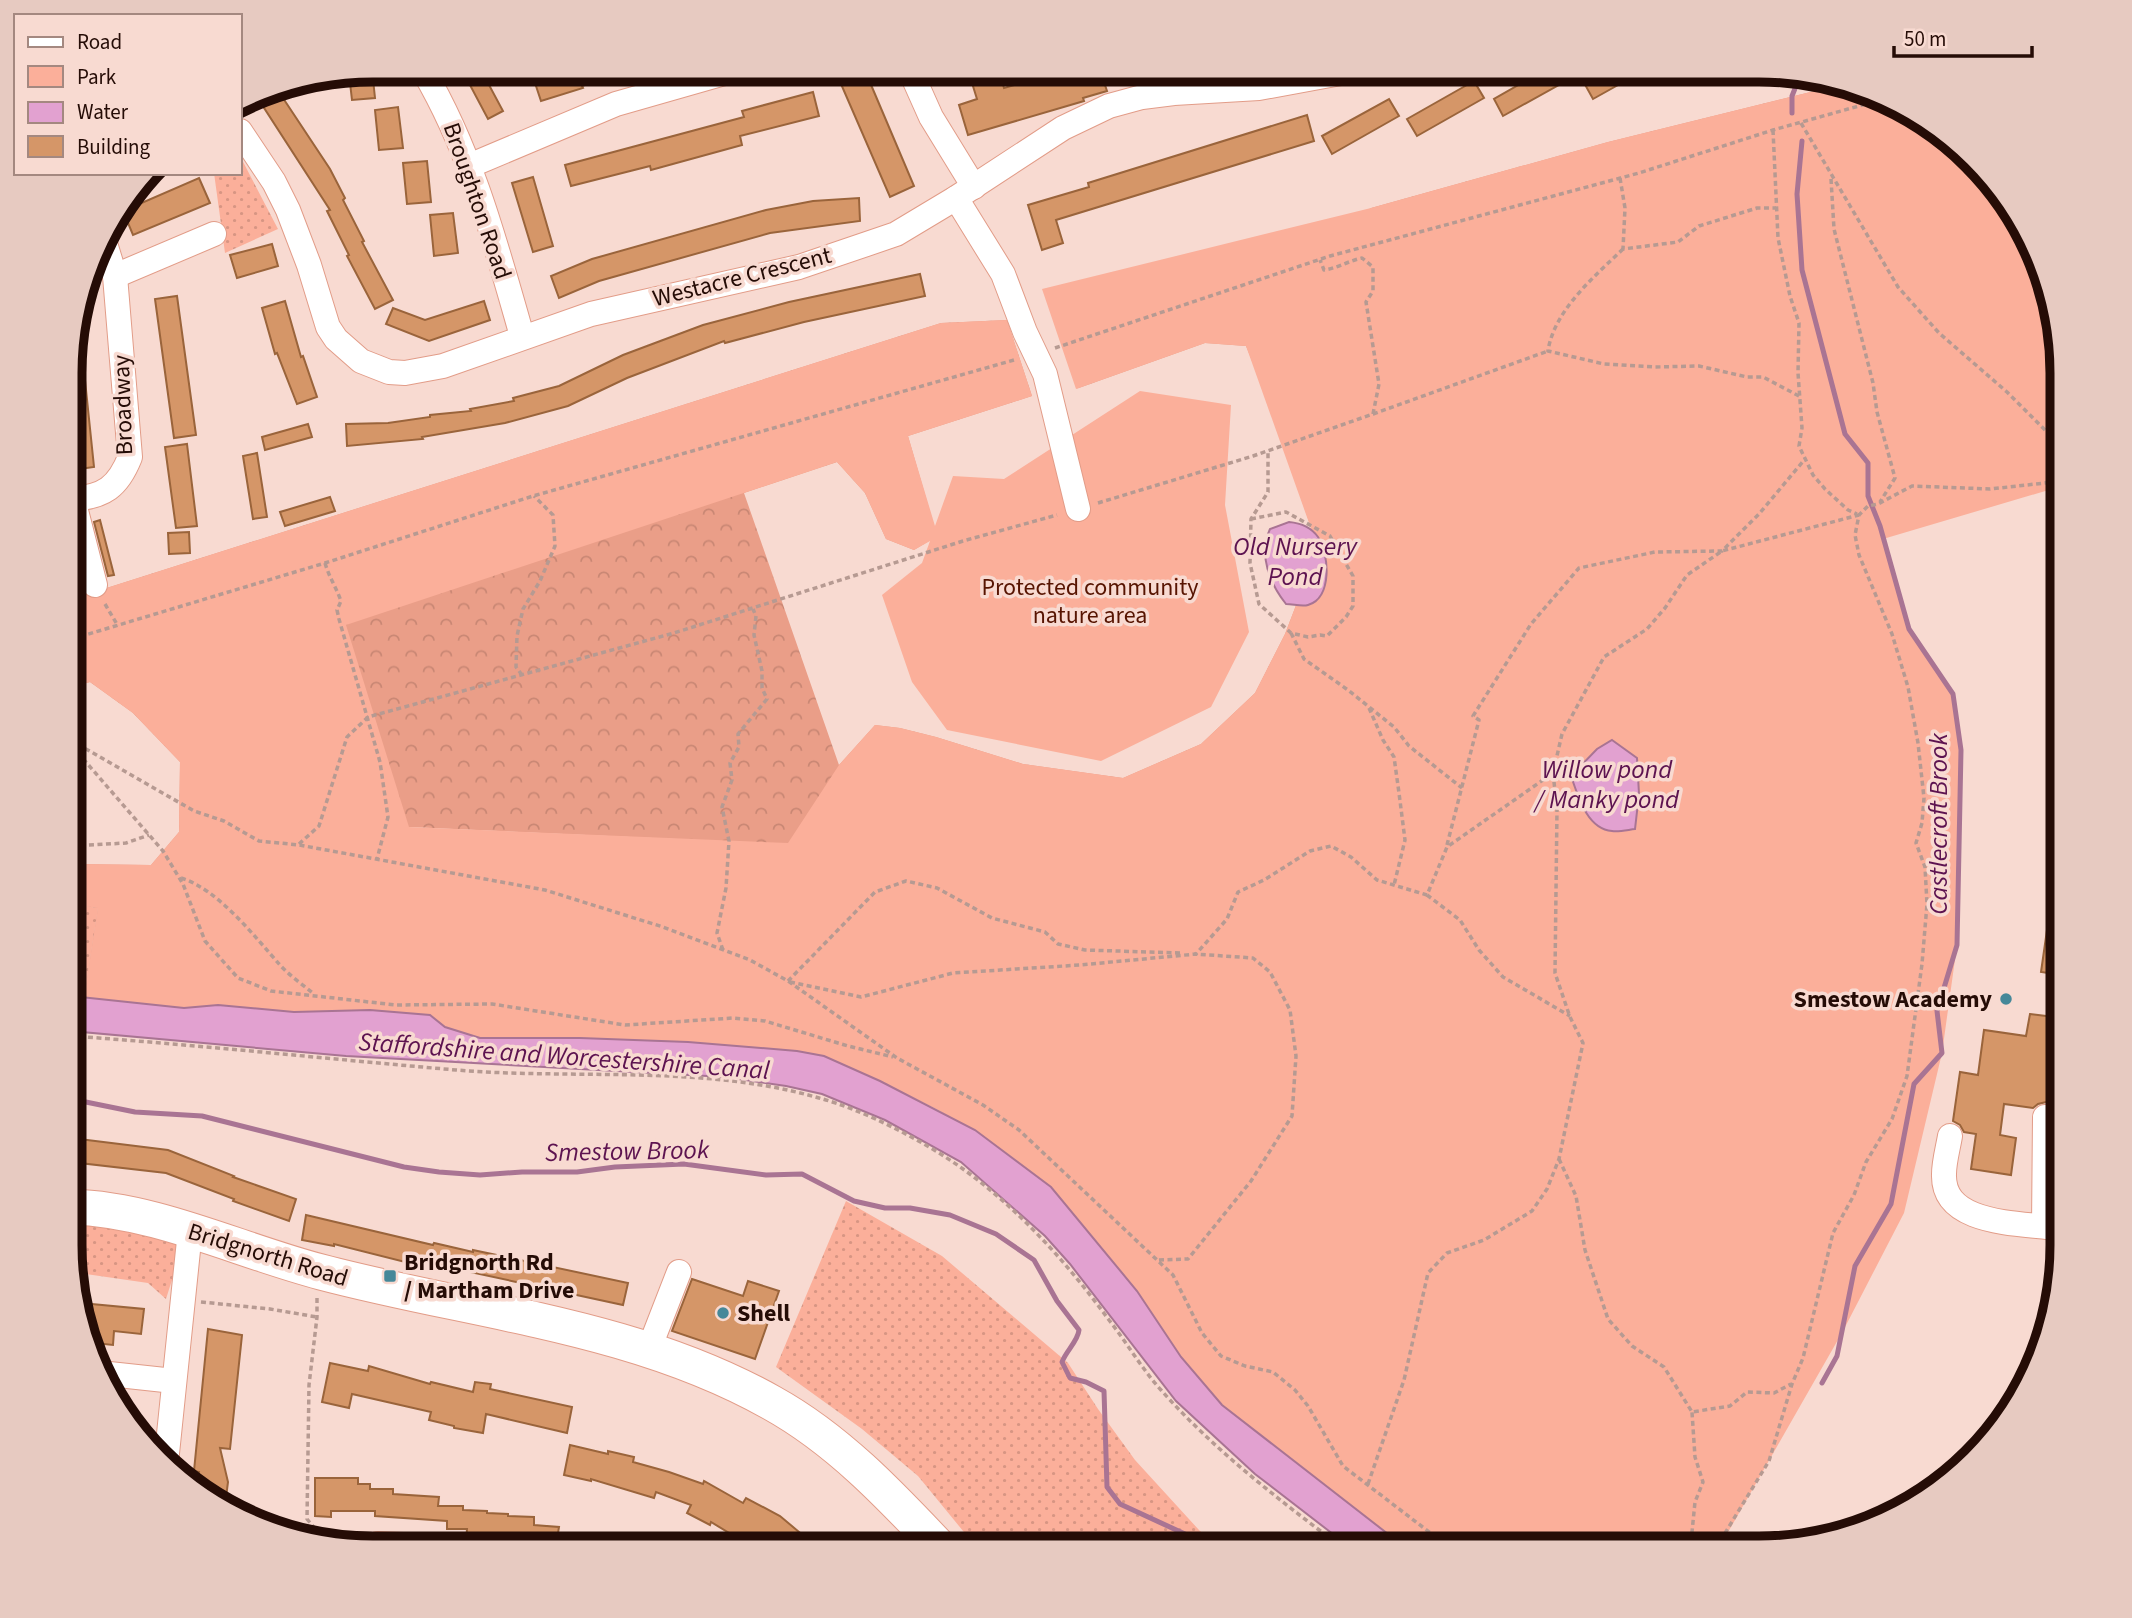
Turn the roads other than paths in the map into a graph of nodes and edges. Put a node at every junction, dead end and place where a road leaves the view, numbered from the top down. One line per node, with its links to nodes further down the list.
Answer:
1 (429, 82): 6 (street, Broughton Road)
2 (668, 82): 6 (street)
3 (915, 82): 7 (street)
4 (1291, 82): 7 (street, Westacre Crescent)
5 (242, 134): 11 (street, Westacre Crescent)
6 (469, 166): 11 (street, Broughton Road)
7 (965, 193): 11 (street, Westacre Crescent); 13 (street)
8 (214, 234): 10 (street)
9 (108, 253): 10 (street, Broadway)
10 (115, 276): 12 (street, Broadway)
11 (522, 336)
12 (82, 498)
13 (1078, 509)
14 (82, 535): 15 (street)
15 (95, 586)
16 (2045, 1117): 18 (street)
17 (1950, 1136): 20 (street)
18 (2050, 1186)
19 (82, 1208): 21 (highway, Bridgnorth Road)
20 (2050, 1228)
21 (190, 1231): 23 (highway, Bridgnorth Road); 25 (street)
22 (679, 1272): 23 (street)
23 (649, 1349): 27 (highway, Bridgnorth Road)
24 (112, 1374): 25 (street)
25 (174, 1381): 26 (street)
26 (167, 1451)
27 (928, 1536)

